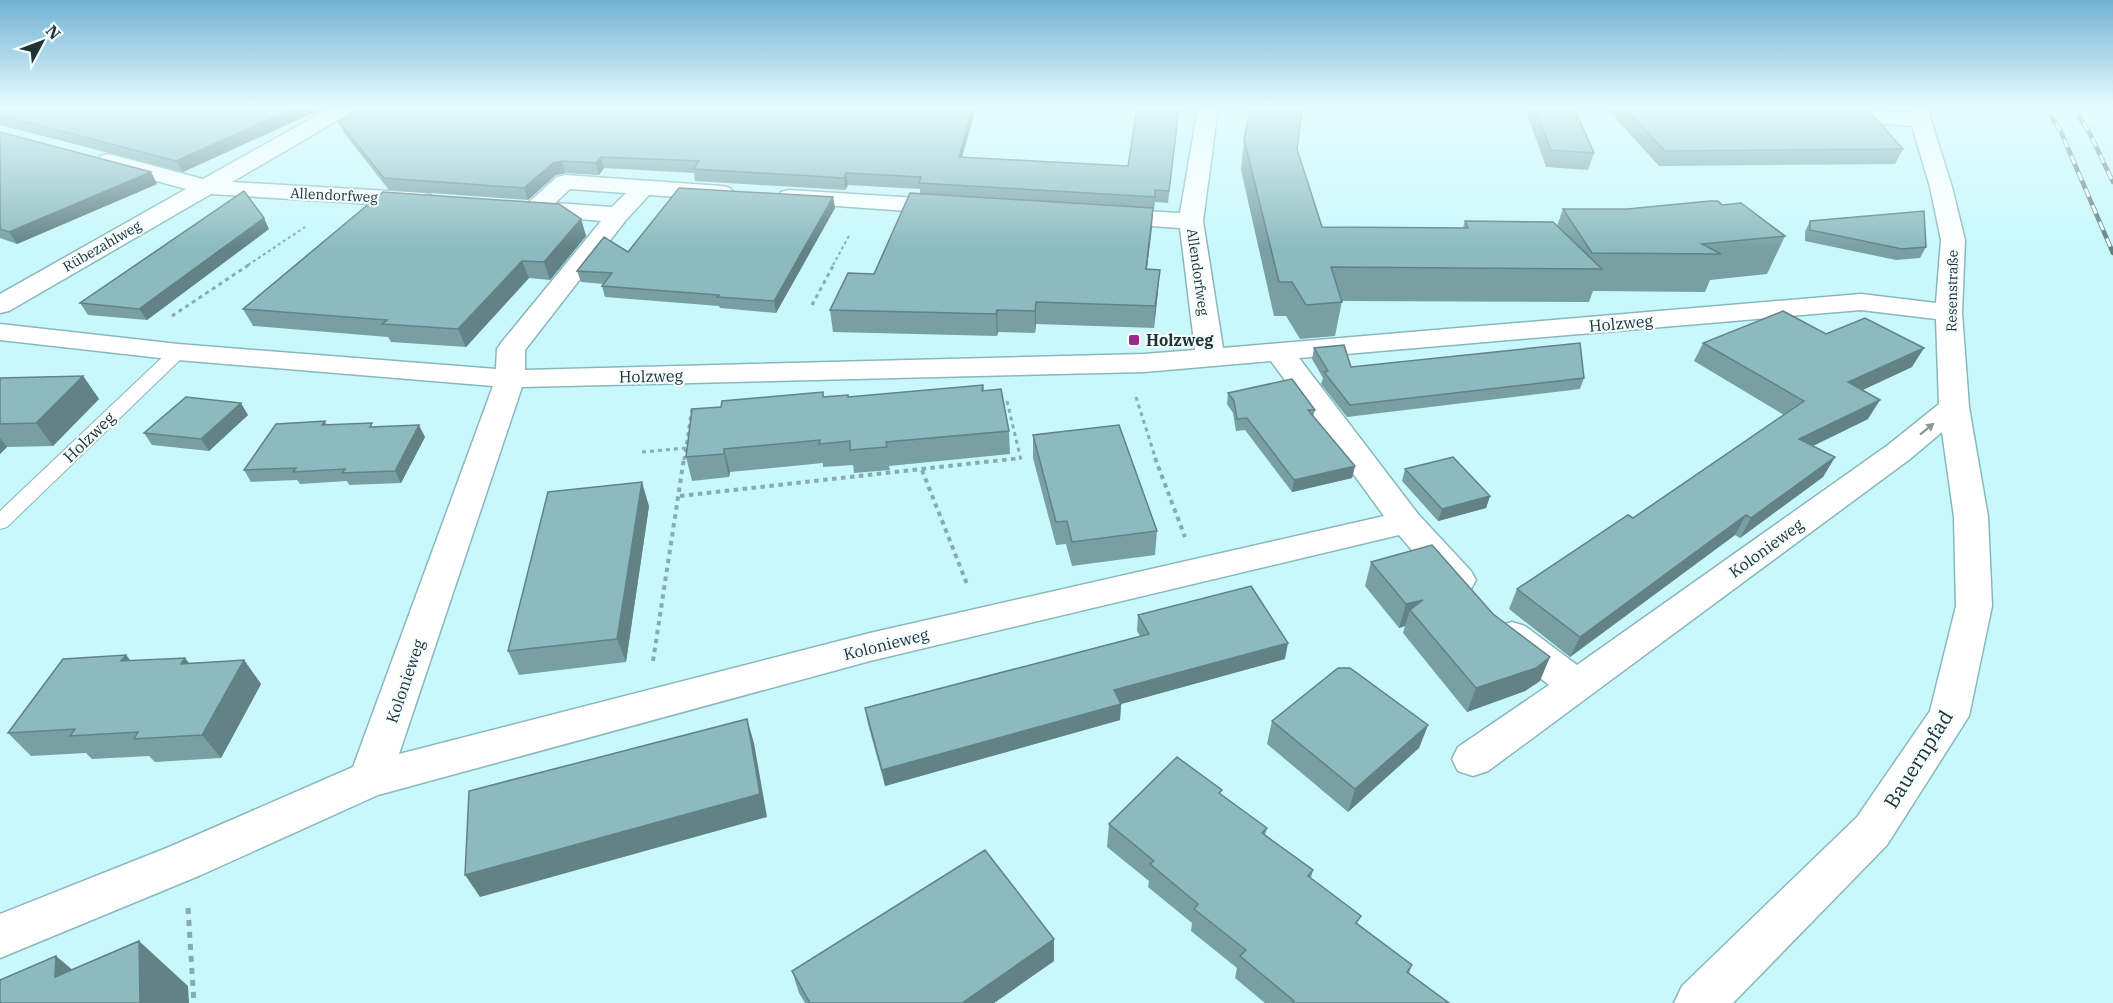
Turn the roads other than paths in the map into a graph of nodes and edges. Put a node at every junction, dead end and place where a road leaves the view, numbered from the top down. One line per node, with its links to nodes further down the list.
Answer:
1 (262, 155): 5 (street, Rübezahlweg)
2 (1201, 155): 11 (street, Allendorfweg)
3 (1931, 155): 13 (street, Resenstraße)
4 (91, 157): 5 (street)
5 (205, 187): 7 (street, Allendorfweg); 12 (street, Rübezahlweg)
6 (644, 187): 8 (street); 9 (street); 9 (street)
7 (441, 201)
8 (971, 208)
9 (618, 215): 18 (street)
10 (1087, 215): 11 (street, Allendorfweg)
11 (1191, 221): 17 (street, Allendorfweg)
12 (0, 305)
13 (1949, 313): 16 (street, Holzweg); 19 (street, Resenstraße)
14 (0, 332): 15 (street, Holzweg)
15 (178, 352): 18 (street, Holzweg); 20 (lane, Holzweg)
16 (1280, 353): 17 (street, Holzweg); 21 (street)
17 (1210, 358): 18 (street, Holzweg)
18 (510, 379): 24 (street, Kolonieweg)
19 (1954, 407): 22 (street, Kolonieweg, one-way to 19); 26 (street, Bauernpfad)
20 (0, 522)
21 (1406, 522): 22 (street); 24 (street, Kolonieweg)
22 (1576, 686): 23 (street, Kolonieweg)
23 (1473, 759)
24 (370, 779): 25 (street, Kolonieweg)
25 (0, 936)
26 (1700, 1003)

